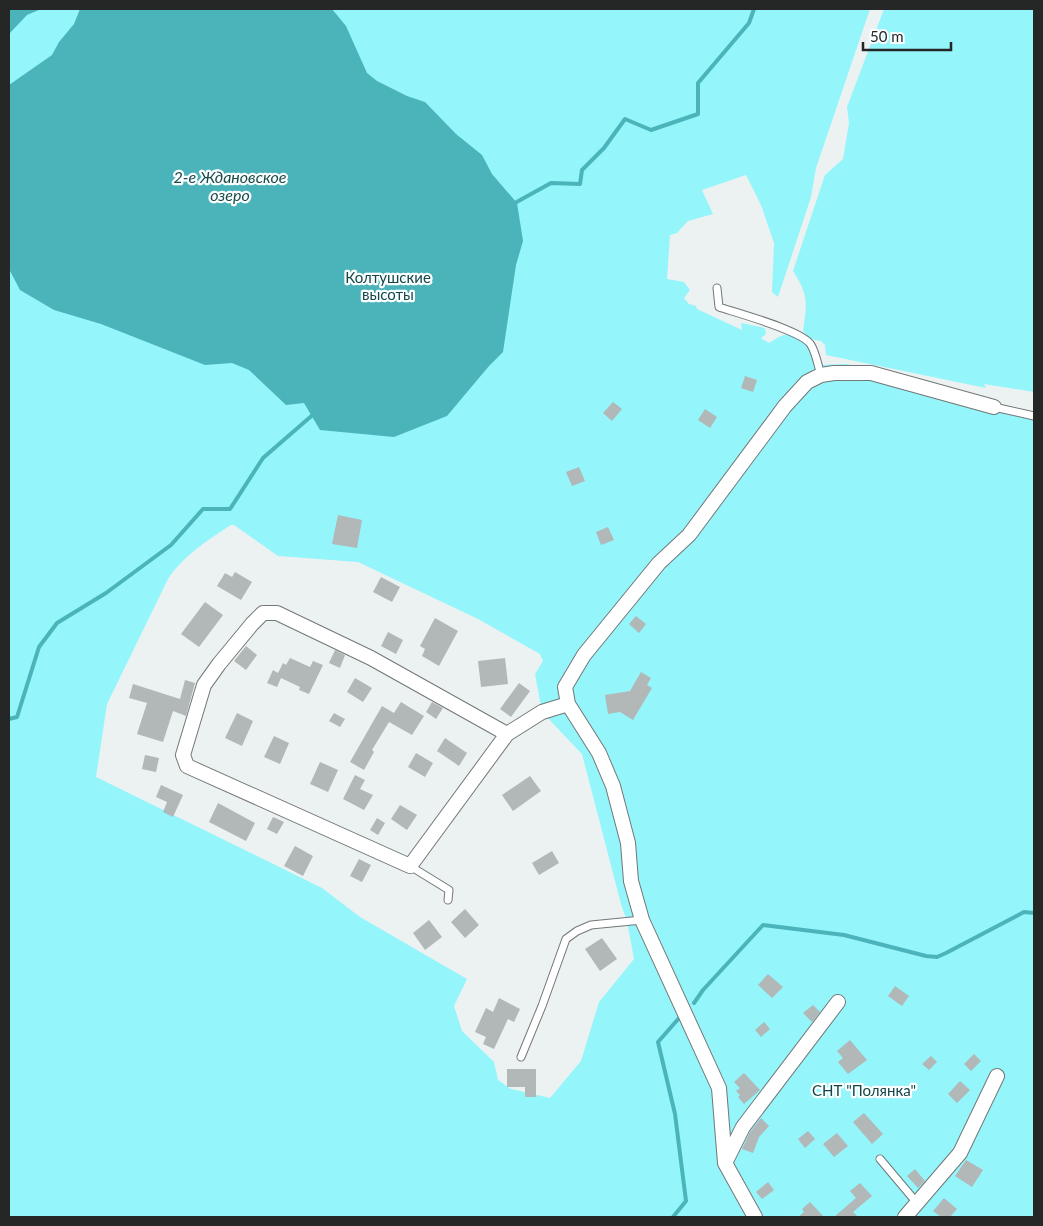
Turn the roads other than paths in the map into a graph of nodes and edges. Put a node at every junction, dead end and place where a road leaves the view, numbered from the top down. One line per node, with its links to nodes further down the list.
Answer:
1 (717, 288): 2 (lane)
2 (820, 375): 3 (street); 5 (street)
3 (994, 407): 4 (lane)
4 (1034, 416)
5 (568, 704): 6 (street); 9 (street)
6 (507, 734): 7 (street); 7 (street)
7 (410, 866): 8 (lane)
8 (448, 900)
9 (642, 920): 11 (lane); 14 (street)
10 (838, 1002): 14 (street)
11 (521, 1058)
12 (997, 1076): 15 (street)
13 (880, 1159): 15 (lane)
14 (725, 1163): 16 (street)
15 (917, 1203): 17 (street)
16 (754, 1217)
17 (906, 1217)

